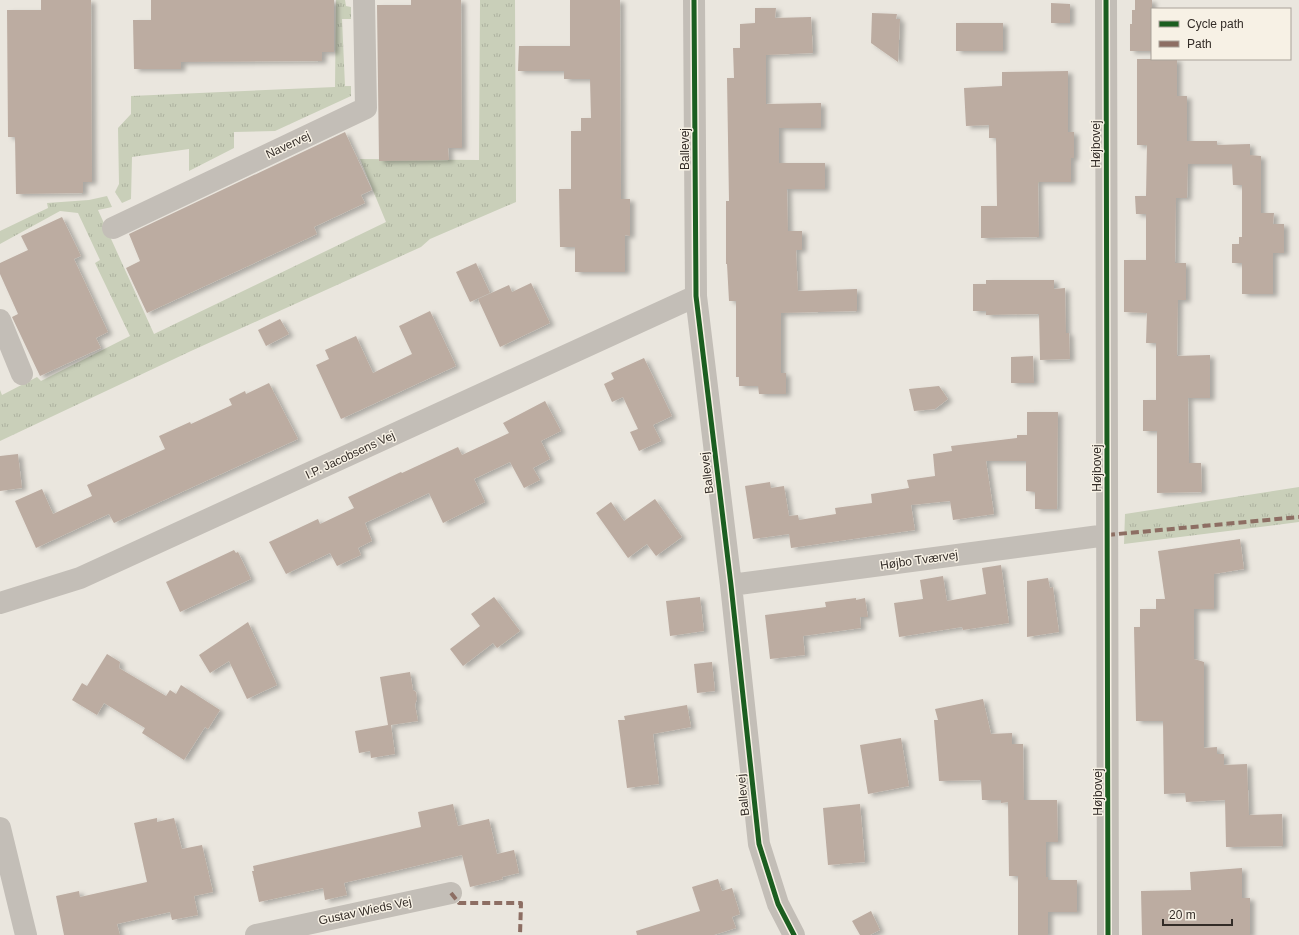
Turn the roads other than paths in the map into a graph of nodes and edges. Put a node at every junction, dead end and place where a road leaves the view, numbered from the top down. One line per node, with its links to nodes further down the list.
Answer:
1 (364, 0): 4 (street, Navervej)
2 (694, 0): 5 (street, Ballevej)
3 (1106, 0): 8 (street, Højbovej)
4 (113, 228)
5 (696, 296): 9 (street, Ballevej); 10 (street, I.P. Jacobsens Vej)
6 (0, 320): 7 (street)
7 (22, 374)
8 (1107, 534): 9 (street, Højbo Tværvej); 16 (street, Højbovej)
9 (731, 585): 15 (street, Ballevej)
10 (0, 603)
11 (0, 828): 13 (street)
12 (451, 893): 14 (street, Gustav Wieds Vej)
13 (26, 935)
14 (256, 935)
15 (794, 935)
16 (1108, 935)

